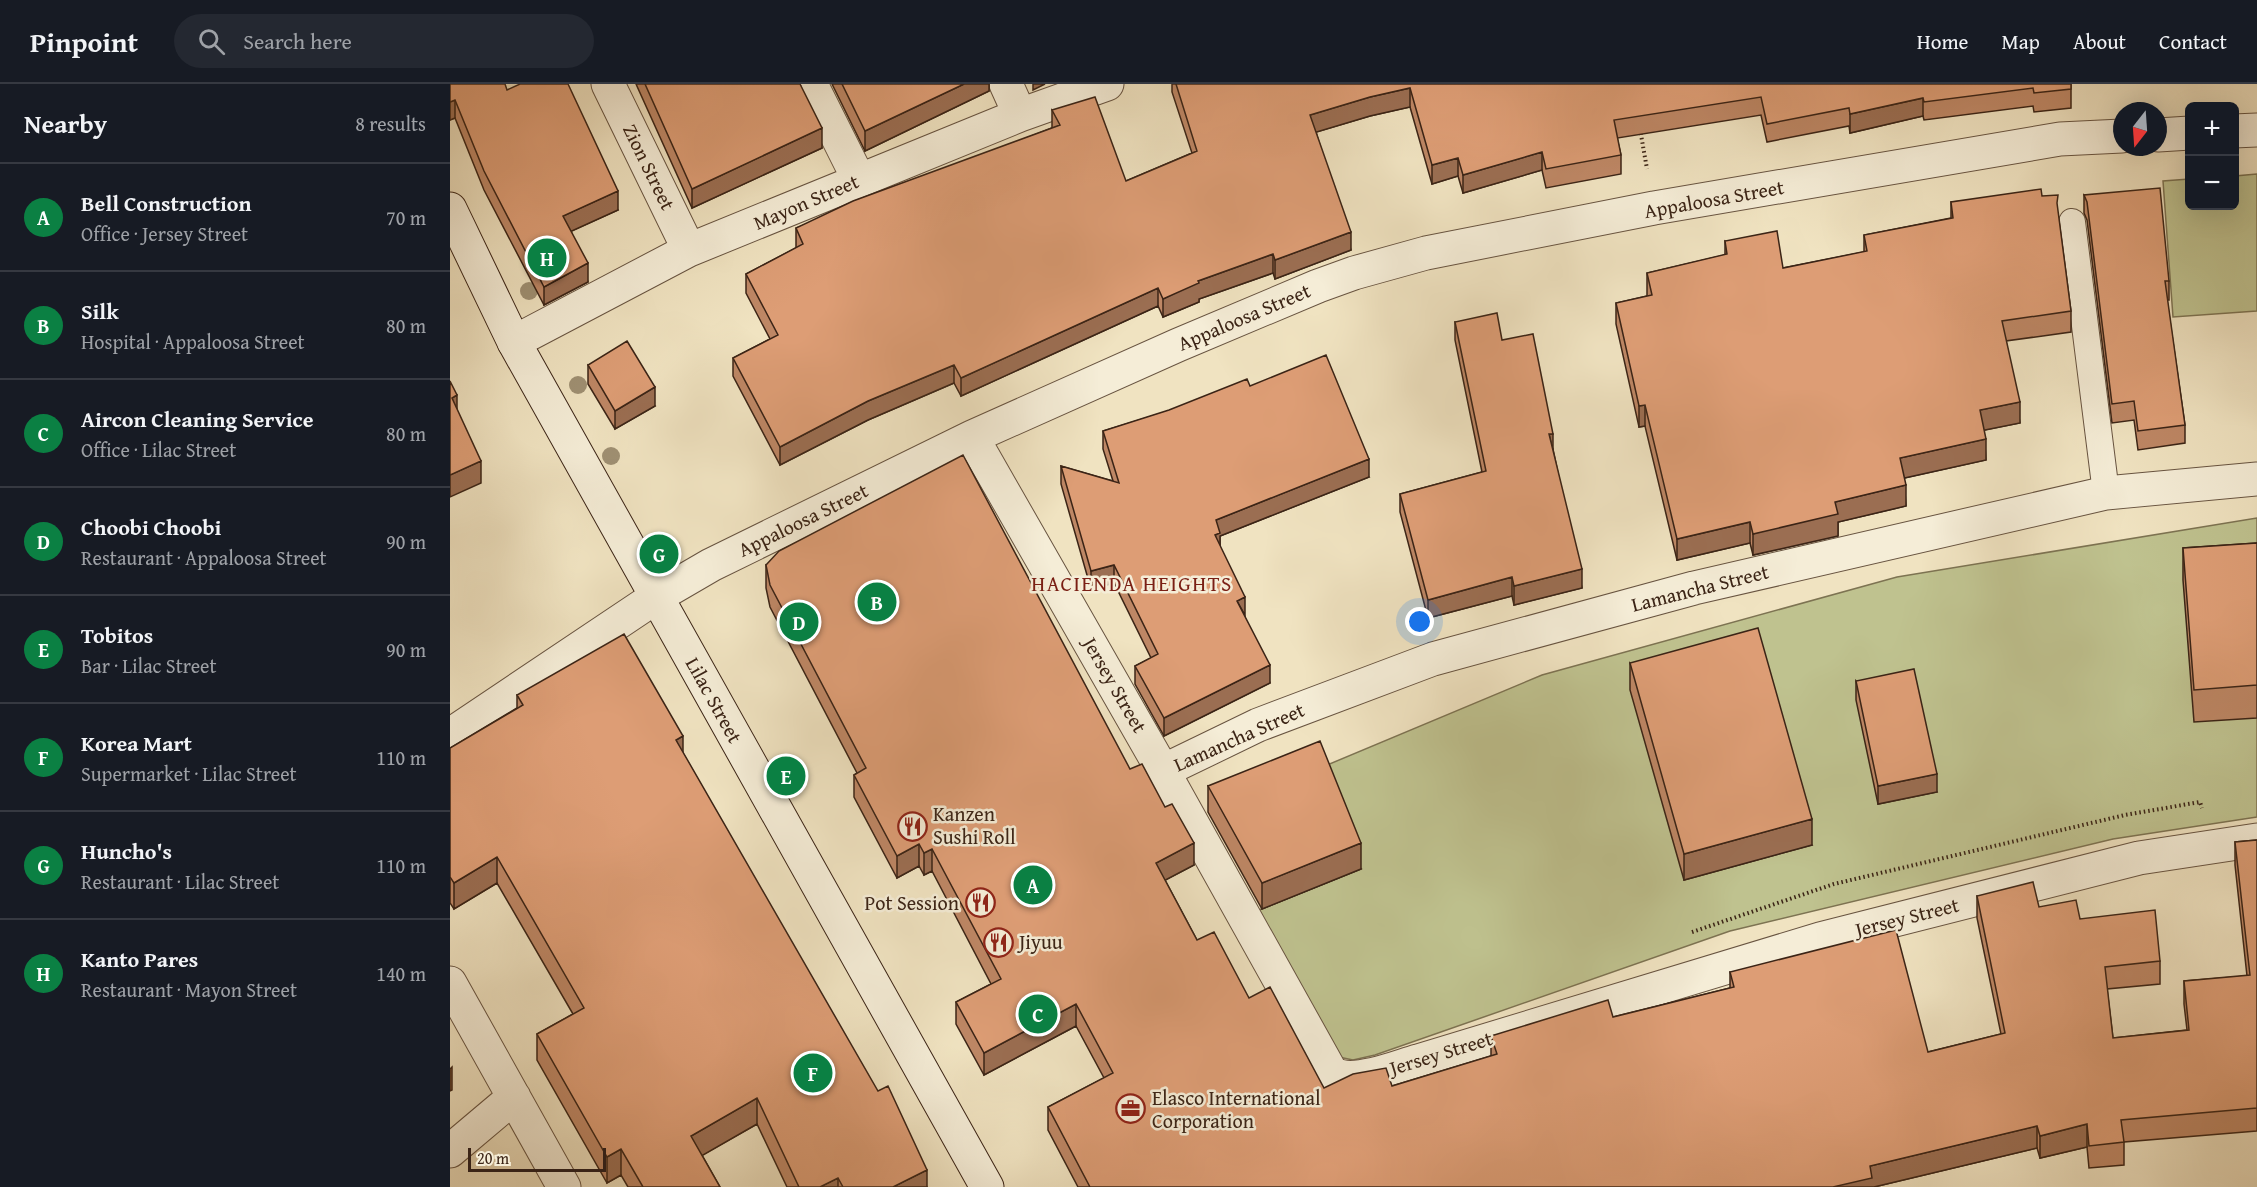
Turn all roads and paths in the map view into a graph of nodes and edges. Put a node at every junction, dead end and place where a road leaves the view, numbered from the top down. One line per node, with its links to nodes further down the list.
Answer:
1 (608, 84): 16 (street, Zion Street)
2 (811, 84): 12 (street)
3 (1006, 84): 5 (street)
4 (1107, 84): 5 (street, Mayon Street)
5 (1020, 115): 12 (street, Mayon Street)
6 (1638, 118): 13 (path)
7 (2257, 130): 8 (street)
8 (2239, 131)
9 (2185, 133): 10 (street)
10 (2167, 134)
11 (2113, 136): 13 (street, Appaloosa Street)
12 (859, 180): 16 (street, Mayon Street)
13 (1654, 208): 18 (street, Appaloosa Street)
14 (450, 209): 17 (street, Lilac Street)
15 (2072, 222): 20 (lane)
16 (689, 250): 17 (street, Mayon Street)
17 (514, 342): 21 (street, Lilac Street)
18 (972, 437): 21 (street, Appaloosa Street); 23 (street, Jersey Street)
19 (2257, 479): 20 (street, Lamancha Street)
20 (2106, 493): 23 (street, Lamancha Street)
21 (656, 597): 22 (street, Appaloosa Street); 31 (street, Lilac Street)
22 (450, 735)
23 (1164, 771): 25 (street, Jersey Street)
24 (2257, 840): 25 (street, Jersey Street)
25 (2209, 847): 26 (path)
26 (1687, 934)
27 (450, 983): 28 (street)
28 (514, 1097): 29 (street); 30 (street)
29 (450, 1151)
30 (564, 1187)
31 (987, 1187)

